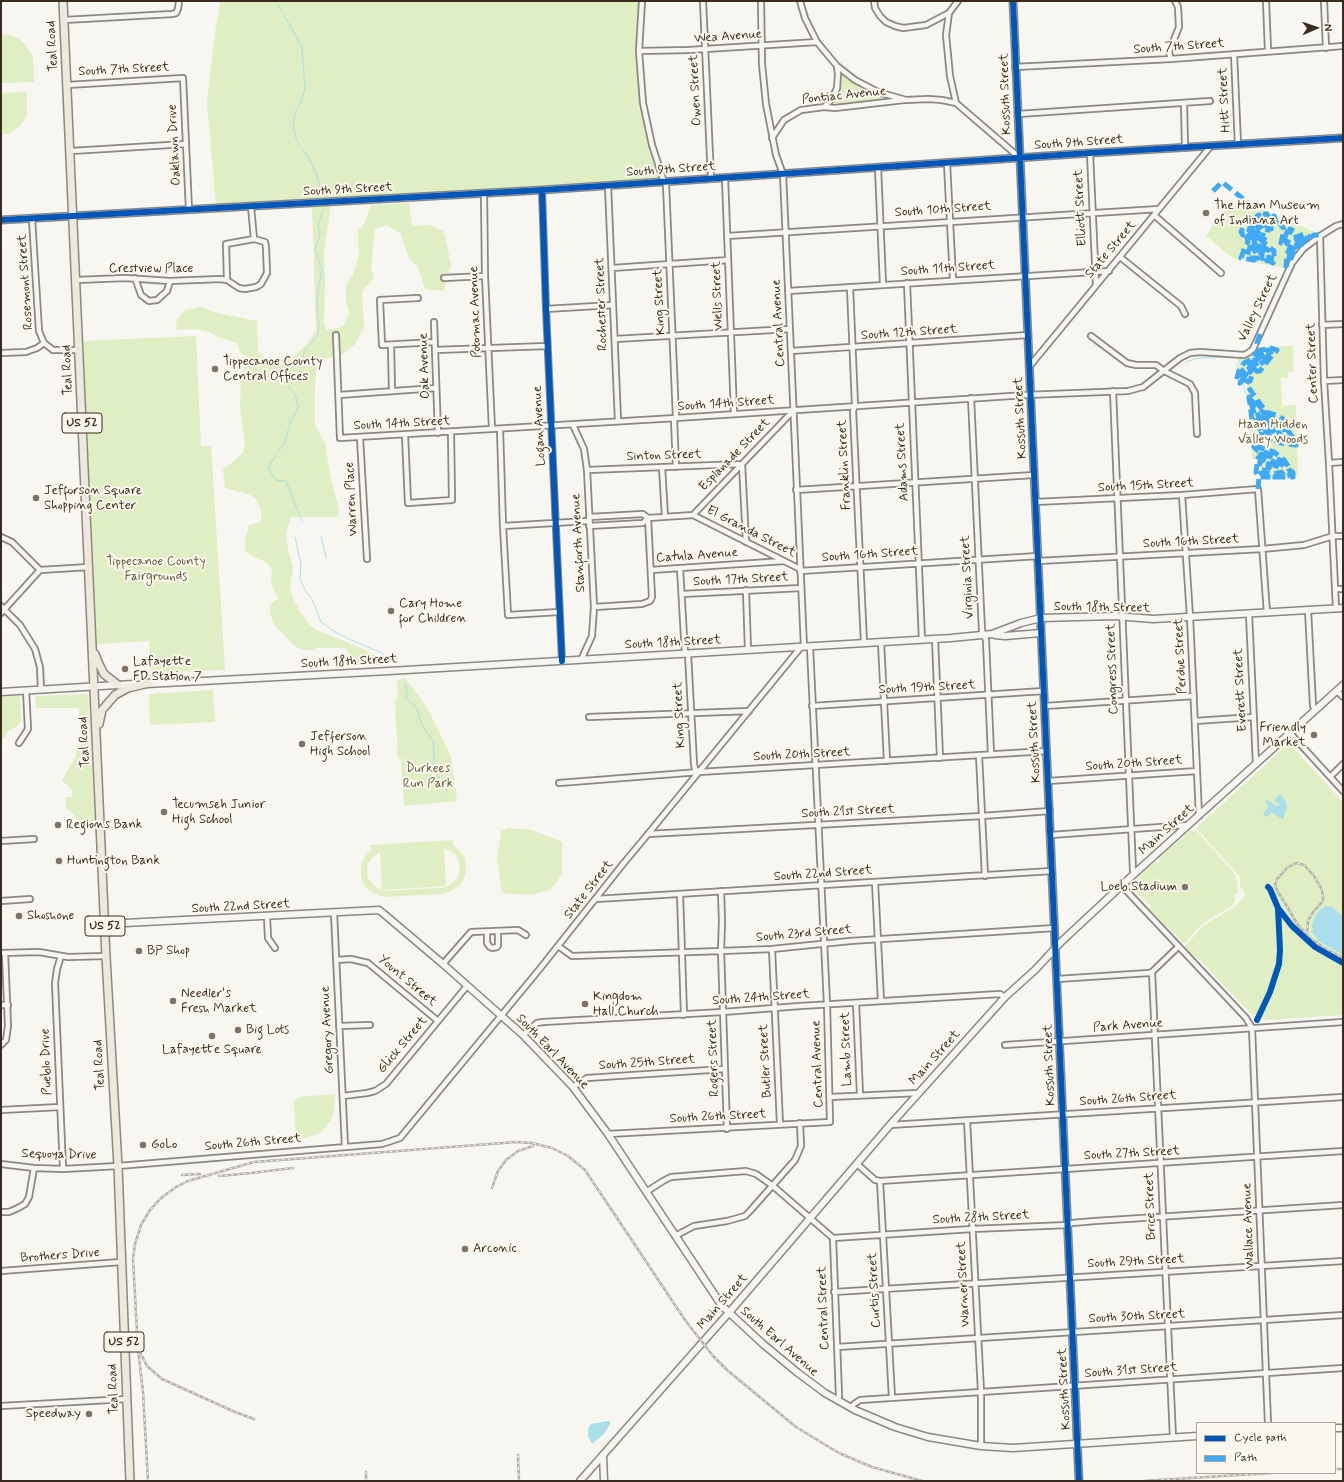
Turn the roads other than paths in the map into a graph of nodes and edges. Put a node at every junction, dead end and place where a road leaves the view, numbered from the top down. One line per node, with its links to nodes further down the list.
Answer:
1 (63, 1): 14 (main road, Teal Road / US 52)
2 (179, 1): 14 (street)
3 (642, 1): 20 (street, King Street)
4 (703, 1): 19 (street, Owen Street)
5 (760, 1): 16 (street, Central Avenue)
6 (800, 1): 15 (street)
7 (874, 1): 13 (street)
8 (958, 1): 13 (street)
9 (1013, 1): 25 (street, Kossuth Street)
10 (1175, 1): 23 (street)
11 (1266, 1): 21 (street)
12 (1324, 1): 18 (street)
13 (949, 13): 30 (street)
14 (64, 20): 27 (main road, Teal Road / US 52)
15 (817, 42): 16 (street, Wea Avenue); 24 (street)
16 (762, 46): 19 (street, Wea Avenue); 34 (street, Central Avenue)
17 (1343, 46): 18 (street, South 7th Street)
18 (1326, 48): 21 (street, South 7th Street)
19 (705, 49): 20 (street, Wea Avenue); 47 (street, Owen Street)
20 (639, 51): 48 (street, King Street)
21 (1268, 51): 22 (street, South 7th Street)
22 (1234, 54): 23 (street, South 7th Street); 37 (street, Hitt Street)
23 (1171, 59): 25 (street, South 7th Street)
24 (837, 66): 28 (street); 32 (street)
25 (1015, 67): 33 (street, Kossuth Street)
26 (183, 78): 27 (street, South 7th Street); 36 (street, Oaklawn Drive)
27 (67, 85): 40 (main road, Teal Road / US 52)
28 (906, 100): 30 (street, Pontiac Avenue); 32 (street, Pontiac Avenue)
29 (1210, 101): 31 (street)
30 (956, 103): 42 (street)
31 (1184, 103): 33 (street); 39 (street)
32 (824, 107): 34 (street, Pontiac Avenue)
33 (1018, 114): 42 (street, Kossuth Street)
34 (772, 138): 45 (street, Central Avenue)
35 (1343, 138): 37 (street, South 9th Street)
36 (186, 144): 40 (street); 54 (street, Oaklawn Drive)
37 (1238, 145): 38 (street, South 9th Street)
38 (1210, 147): 39 (street, South 9th Street); 53 (street, State Street)
39 (1185, 148): 41 (street, South 9th Street)
40 (70, 151): 58 (main road, Teal Road / US 52)
41 (1090, 153): 42 (street, South 9th Street); 55 (street, Elliott Street)
42 (1020, 158): 43 (street, South 9th Street); 57 (street, Kossuth Street)
43 (947, 163): 44 (street, South 9th Street); 61 (street)
44 (878, 168): 45 (street, South 9th Street); 63 (street)
45 (783, 174): 46 (street, South 9th Street); 64 (street, Central Avenue)
46 (725, 178): 47 (street, South 9th Street); 65 (street, Wells Street)
47 (711, 179): 48 (street, South 9th Street)
48 (665, 183): 49 (street, South 9th Street); 70 (street, King Street)
49 (608, 186): 50 (street, South 9th Street); 71 (street, Rochester Street)
50 (542, 190): 51 (street, South 9th Street); 90 (street, Logan Avenue)
51 (484, 193): 52 (street, South 9th Street); 76 (street, Potomac Avenue)
52 (251, 207): 54 (street, South 9th Street); 67 (street)
53 (1159, 209): 55 (street, South 10th Street); 56 (street, State Street)
54 (189, 210): 58 (street, South 9th Street)
55 (1092, 212): 57 (street, South 10th Street); 73 (street, Elliott Street)
56 (1154, 215): 68 (street, State Street); 74 (street)
57 (1022, 216): 61 (street, South 10th Street); 75 (street, Kossuth Street)
58 (73, 217): 59 (street, South 9th Street); 79 (main road, Teal Road / US 52)
59 (32, 219): 60 (street, South 9th Street); 103 (street, Rosemont Street)
60 (1, 220)
61 (950, 221): 63 (street, South 10th Street); 81 (street)
62 (1343, 224): 66 (street, Valley Street)
63 (881, 225): 64 (street, South 10th Street); 84 (street)
64 (786, 232): 65 (street, South 10th Street); 87 (street, Central Avenue)
65 (727, 236): 69 (street, Wells Street)
66 (1320, 236): 94 (street, Center Street); 114 (street, Valley Street)
67 (254, 239): 80 (street); 80 (street, Crestview Place)
68 (1120, 257): 72 (street, State Street); 91 (street)
69 (728, 260): 70 (street); 96 (street, Wells Street)
70 (669, 263): 71 (street); 100 (street, King Street)
71 (612, 268): 89 (street, Rochester Street)
72 (1109, 271): 73 (street, South 11th Street); 85 (street, State Street)
73 (1095, 272): 75 (street, South 11th Street); 85 (street, Elliott Street)
74 (1221, 273)
75 (1025, 275): 81 (street, South 11th Street); 98 (street, Kossuth Street)
76 (486, 276): 78 (street); 107 (street, Potomac Avenue)
77 (135, 278): 79 (street, Crestview Place); 82 (street, Crestview Place); 82 (street)
78 (444, 278)
79 (76, 280): 109 (main road, Teal Road / US 52)
80 (227, 280): 82 (street, Crestview Place)
81 (953, 280): 83 (street, South 11th Street)
82 (170, 281)
83 (907, 283): 84 (street, South 11th Street); 104 (street, Adams Street)
84 (883, 284): 86 (street, South 11th Street)
85 (1096, 285): 113 (street, State Street)
86 (850, 287): 87 (street, South 11th Street); 108 (street, Franklin Street)
87 (788, 291): 95 (street, Central Avenue)
88 (418, 298): 105 (street)
89 (613, 305): 90 (street); 101 (street, Rochester Street)
90 (546, 309): 106 (street, Logan Avenue)
91 (1185, 314)
92 (434, 322): 102 (street, Oak Avenue)
93 (1343, 324): 94 (street)
94 (1322, 325): 116 (street, Center Street)
95 (790, 329): 96 (street); 111 (street, Central Avenue)
96 (731, 332): 100 (street); 126 (street, Wells Street)
97 (336, 335): 120 (street)
98 (1028, 335): 104 (street, South 12th Street); 113 (street, Kossuth Street)
99 (1091, 336): 114 (street)
100 (673, 337): 101 (street); 127 (street, King Street)
101 (615, 339): 128 (street, Rochester Street)
102 (435, 342): 105 (street); 110 (street, Oak Avenue)
103 (44, 343): 109 (street); 112 (street)
104 (909, 344): 108 (street, South 12th Street); 123 (street, Adams Street)
105 (391, 345): 118 (street)
106 (547, 346): 107 (street); 130 (street, Logan Avenue)
107 (488, 347): 110 (street); 131 (street, Potomac Avenue)
108 (852, 347): 111 (street, South 12th Street); 124 (street, Franklin Street)
109 (79, 350): 170 (main road, Teal Road / US 52)
110 (435, 350): 117 (street, Oak Avenue)
111 (791, 351): 125 (street, Central Avenue)
112 (1, 353)
113 (1029, 368): 121 (street, Kossuth Street)
114 (1164, 371): 119 (street, Valley Street); 135 (street)
115 (1343, 380): 116 (street)
116 (1324, 381): 139 (street, Center Street)
117 (436, 388): 118 (street); 133 (street, Oak Avenue)
118 (392, 391): 120 (street)
119 (1112, 391): 121 (street, South 14th Street); 150 (street, Congress Street)
120 (339, 395): 137 (street, South 14th Street)
121 (1030, 395): 122 (street, South 14th Street); 144 (street, Kossuth Street)
122 (971, 398): 123 (street, South 14th Street); 145 (street, Virginia Street)
123 (911, 402): 124 (street, South 14th Street); 146 (street, Adams Street)
124 (855, 406): 125 (street, South 14th Street); 147 (street, Franklin Street)
125 (794, 411): 126 (street, South 14th Street); 140 (street, Esplanade Street); 148 (street, Central Avenue)
126 (734, 414): 127 (street, South 14th Street)
127 (675, 418): 128 (street, South 14th Street); 141 (street, King Street)
128 (618, 421): 129 (street, South 14th Street)
129 (573, 425): 130 (street, South 14th Street); 143 (street, Stanforth Avenue)
130 (551, 426): 132 (street, South 14th Street); 156 (street, Logan Avenue)
131 (492, 429): 132 (street, South 14th Street); 134 (street, South 14th Street)
132 (500, 429): 157 (street)
133 (438, 433): 134 (street, South 14th Street); 136 (street, South 14th Street)
134 (451, 433): 136 (street)
135 (1197, 434)
136 (405, 435): 137 (street, South 14th Street)
137 (360, 438): 166 (street, Warren Place)
138 (1343, 462): 139 (street)
139 (1329, 463): 158 (street, Center Street)
140 (742, 464): 141 (street, Sinton Street); 152 (street, Esplanade Street); 161 (street)
141 (676, 466): 142 (street, Sinton Street)
142 (662, 467): 143 (street, Sinton Street); 153 (street)
143 (587, 470): 155 (street, Stanforth Avenue)
144 (1034, 475): 145 (street); 151 (street, Kossuth Street)
145 (975, 479): 146 (street); 167 (street, Virginia Street)
146 (915, 483): 147 (street); 169 (street, Adams Street)
147 (857, 487): 148 (street); 171 (street, Franklin Street)
148 (796, 490): 175 (street, Central Avenue)
149 (1182, 496): 150 (street, South 15th Street); 162 (street, South 15th Street); 163 (street, Perdue Street)
150 (1117, 498): 151 (street, South 15th Street); 164 (street, Congress Street)
151 (1035, 502): 165 (street, Kossuth Street)
152 (693, 515): 153 (street); 161 (street, El Granda Street)
153 (665, 517): 154 (street)
154 (648, 518): 155 (street); 155 (street); 174 (street)
155 (589, 522): 156 (street); 181 (street, Stanforth Avenue)
156 (556, 524): 157 (street); 186 (street, Logan Avenue)
157 (502, 526): 186 (street)
158 (1333, 536): 159 (street, South 16th Street); 162 (street, South 16th Street); 179 (street, Center Street)
159 (1343, 536)
160 (1, 537): 173 (street)
161 (746, 542): 168 (street, El Granda Street)
162 (1262, 549): 163 (street, South 16th Street); 187 (street)
163 (1185, 553): 164 (street, South 16th Street); 190 (street, Perdue Street)
164 (1120, 557): 165 (street, South 16th Street); 189 (street, Congress Street)
165 (1038, 558): 167 (street, South 16th Street); 191 (street, Kossuth Street)
166 (367, 559)
167 (979, 559): 169 (street, South 16th Street); 195 (street, Virginia Street)
168 (784, 561): 172 (street, Catula Avenue); 175 (street, El Granda Street)
169 (919, 563): 171 (street, South 16th Street); 197 (street, Adams Street)
170 (89, 567): 173 (street); 192 (main road, Teal Road / US 52)
171 (861, 567): 175 (street, South 16th Street); 199 (street, Franklin Street)
172 (680, 568): 174 (street, Catula Avenue); 180 (street, King Street)
173 (40, 570): 183 (street)
174 (651, 570): 181 (street, Catula Avenue)
175 (800, 570): 176 (street, Central Avenue)
176 (801, 588): 178 (street, South 17th Street); 200 (street, Central Avenue)
177 (1343, 589): 179 (street)
178 (746, 590): 180 (street, South 17th Street); 201 (street)
179 (1335, 590): 184 (street, Center Street)
180 (682, 594): 202 (street, King Street)
181 (594, 607): 203 (street, Stanforth Avenue)
182 (1343, 608): 184 (street, South 18th Street)
183 (2, 609): 210 (street)
184 (1336, 609): 185 (street, South 18th Street)
185 (1308, 610): 187 (street, South 18th Street); 222 (street)
186 (560, 612): 204 (street, Logan Avenue)
187 (1268, 613): 188 (street, South 18th Street)
188 (1249, 614): 190 (street, South 18th Street); 226 (street, Everett Street)
189 (1122, 617): 190 (street, South 18th Street); 191 (street, South 18th Street); 219 (street, Congress Street)
190 (1190, 617): 215 (street, Perdue Street)
191 (1041, 618): 193 (street, Kossuth Street); 194 (street, South 18th Street)
192 (92, 629): 206 (main road); 208 (main road, Teal Road / US 52)
193 (1041, 633): 194 (street); 211 (street, Kossuth Street)
194 (992, 634): 195 (street, South 18th Street)
195 (983, 636): 196 (street, South 18th Street); 214 (street, Virginia Street)
196 (935, 639): 197 (street, South 18th Street); 217 (street)
197 (922, 640): 198 (street, South 18th Street)
198 (881, 642): 199 (street, South 18th Street); 218 (street)
199 (864, 643): 200 (street, South 18th Street)
200 (805, 647): 201 (street, South 18th Street); 220 (street, Central Avenue); 223 (street, State Street)
201 (748, 650): 202 (street, South 18th Street)
202 (686, 654): 203 (street, South 18th Street); 224 (street, King Street)
203 (581, 660): 204 (street, South 18th Street)
204 (562, 661): 205 (street, South 18th Street)
205 (149, 683): 206 (street, South 18th Street); 230 (main road)
206 (118, 685): 208 (street, South 18th Street)
207 (1343, 685): 212 (street, Main Street)
208 (94, 687): 210 (street, South 18th Street); 230 (main road, Teal Road / US 52)
209 (26, 690): 210 (street, South 18th Street); 213 (street, South 18th Street); 229 (street)
210 (41, 690)
211 (1044, 691): 214 (street, South 19th Street); 221 (street, Kossuth Street)
212 (1337, 691): 216 (street); 222 (street, Main Street)
213 (1, 692)
214 (989, 695): 217 (street, South 19th Street); 232 (street, Virginia Street)
215 (1194, 696): 219 (street); 227 (street, Perdue Street)
216 (1343, 697)
217 (937, 698): 218 (street, South 19th Street); 234 (street)
218 (884, 701): 220 (street, South 19th Street); 235 (street)
219 (1125, 701): 221 (street); 241 (street, Congress Street)
220 (812, 706): 238 (street, Central Avenue)
221 (1045, 706): 231 (street, Kossuth Street)
222 (1315, 710): 228 (street, Main Street)
223 (749, 711): 224 (street); 240 (street, State Street)
224 (691, 714): 225 (street); 240 (street, King Street)
225 (589, 717)
226 (1254, 717): 227 (street); 236 (street, Everett Street)
227 (1195, 721): 239 (street, Perdue Street)
228 (1290, 733): 236 (street, Main Street); 242 (street)
229 (19, 743)
230 (97, 750): 270 (main road, Teal Road / US 52)
231 (1047, 750): 232 (street, South 20th Street); 243 (street, Kossuth Street)
232 (991, 754): 233 (street, South 20th Street)
233 (979, 755): 234 (street, South 20th Street); 247 (street)
234 (940, 758): 235 (street, South 20th Street)
235 (887, 761): 238 (street, South 20th Street)
236 (1256, 764): 248 (street, Main Street)
237 (1343, 764): 242 (street)
238 (815, 766): 240 (street, South 20th Street); 249 (street, Central Avenue)
239 (1198, 771): 241 (street, South 20th Street); 248 (street, Perdue Street)
240 (699, 772): 244 (street, South 20th Street); 252 (street, State Street)
241 (1129, 775): 243 (street, South 20th Street); 251 (street, Congress Street)
242 (1330, 777): 245 (street)
243 (1048, 781): 246 (street, Kossuth Street)
244 (559, 783)
245 (1343, 791)
246 (1050, 811): 247 (street, South 21st Street); 253 (street, Kossuth Street)
247 (982, 816): 249 (street, South 21st Street); 258 (street)
248 (1199, 816): 250 (street, Main Street)
249 (818, 825): 252 (street, South 21st Street); 260 (street, Central Avenue)
250 (1190, 825): 251 (street); 257 (street, Main Street)
251 (1131, 829): 253 (street); 257 (street, Congress Street)
252 (648, 834): 265 (street, State Street)
253 (1051, 835): 256 (street, Kossuth Street)
254 (34, 839): 255 (street)
255 (1, 841)
256 (1052, 871): 258 (street, South 22nd Street); 271 (street, Kossuth Street)
257 (1134, 874): 261 (street, Main Street)
258 (985, 876): 259 (street, South 22nd Street)
259 (875, 882): 260 (street, South 22nd Street); 275 (street)
260 (821, 886): 262 (street, South 22nd Street); 276 (street, Central Avenue)
261 (1122, 886): 278 (street); 280 (street, Main Street)
262 (721, 892): 263 (street, South 22nd Street); 282 (street, Rogers Street)
263 (680, 894): 265 (street, South 22nd Street); 283 (street)
264 (30, 899): 266 (street)
265 (596, 899): 277 (street, State Street)
266 (1, 901)
267 (379, 910): 268 (street, South 22nd Street); 288 (street, South Earl Avenue)
268 (334, 913): 269 (street, South 22nd Street); 287 (street, Gregory Avenue)
269 (267, 917): 270 (street, South 22nd Street); 279 (street)
270 (105, 924): 286 (main road, Teal Road / US 52)
271 (1055, 928): 275 (street, South 23rd Street); 280 (street, Kossuth Street)
272 (498, 931): 273 (street); 273 (street); 274 (street)
273 (487, 932): 288 (street)
274 (526, 935)
275 (878, 940): 276 (street, South 23rd Street); 293 (street)
276 (824, 944): 281 (street, South 23rd Street); 295 (street, Central Avenue)
277 (558, 946): 283 (street, South 23rd Street); 301 (street, State Street)
278 (1178, 947): 289 (street); 306 (street)
279 (275, 948)
280 (1056, 948): 290 (street, Kossuth Street); 292 (street, Main Street)
281 (772, 949): 282 (street, South 23rd Street); 298 (street, Butler Street)
282 (721, 951): 283 (street, South 23rd Street); 299 (street, Rogers Street)
283 (682, 952): 300 (street)
284 (3, 953): 285 (street); 297 (street)
285 (61, 956): 286 (street); 320 (street, Pueblo Drive)
286 (106, 956): 338 (main road, Teal Road / US 52)
287 (336, 960): 302 (street, Yount Street); 305 (street, Gregory Avenue)
288 (443, 964): 291 (street, South Earl Avenue)
289 (1152, 972): 290 (street); 308 (street, Brice Street)
290 (1057, 979): 309 (street, Kossuth Street)
291 (467, 986): 301 (street, South Earl Avenue); 302 (street, Glick Street)
292 (1005, 997): 293 (street, South 24th Street); 314 (street, Main Street)
293 (881, 1001): 294 (street, South 24th Street)
294 (856, 1003): 295 (street, South 24th Street); 315 (street, Lamb Street)
295 (827, 1004): 298 (street, South 24th Street); 317 (street, Central Avenue)
296 (1, 1005): 297 (street)
297 (8, 1005): 311 (street)
298 (775, 1008): 299 (street, South 24th Street); 327 (street, Butler Street)
299 (723, 1012): 300 (street, South 24th Street); 312 (street, Rogers Street)
300 (684, 1015): 307 (street, South 24th Street)
301 (501, 1016): 307 (street, South Earl Avenue); 331 (street, State Street)
302 (438, 1021): 316 (street, Glick Street)
303 (1343, 1022): 306 (street, Park Avenue)
304 (370, 1025): 305 (street)
305 (339, 1026): 316 (street, Gregory Avenue)
306 (1254, 1028): 308 (street, Park Avenue); 319 (street, Wallace Avenue)
307 (523, 1035): 313 (street, South Earl Avenue)
308 (1155, 1035): 309 (street, Park Avenue); 321 (street, Brice Street)
309 (1060, 1041): 310 (street, Park Avenue); 323 (street, Kossuth Street)
310 (1005, 1044)
311 (1, 1045)
312 (725, 1069): 313 (street, South 25th Street); 329 (street, Rogers Street)
313 (573, 1087): 330 (street, South Earl Avenue)
314 (918, 1093): 315 (street); 328 (street, Main Street)
315 (860, 1095): 317 (street)
316 (343, 1096): 332 (street, Gregory Avenue)
317 (830, 1097): 325 (street, Central Avenue)
318 (1343, 1097): 319 (street, South 26th Street)
319 (1255, 1103): 321 (street, South 26th Street); 334 (street, Wallace Avenue)
320 (60, 1107): 322 (street); 340 (street, Pueblo Drive)
321 (1158, 1108): 323 (street, South 26th Street); 335 (street, Brice Street)
322 (1, 1110)
323 (1063, 1115): 324 (street, South 26th Street); 341 (street, Kossuth Street)
324 (967, 1120): 328 (street, South 26th Street); 342 (street, Warner Street)
325 (830, 1122): 326 (street, South 26th Street)
326 (800, 1123): 327 (street, South 26th Street); 344 (street)
327 (780, 1124): 329 (street, South 26th Street)
328 (890, 1125): 337 (street, Main Street)
329 (727, 1129): 330 (street, South 26th Street)
330 (608, 1134): 345 (street, South Earl Avenue)
331 (391, 1142): 332 (street, South 26th Street)
332 (345, 1147): 338 (street, South 26th Street)
333 (1343, 1151): 334 (street, South 27th Street)
334 (1257, 1157): 335 (street, South 27th Street); 347 (street, Wallace Avenue)
335 (1160, 1163): 341 (street, South 27th Street); 349 (street, Brice Street)
336 (1, 1164): 339 (street, Sequoya Drive)
337 (857, 1164): 343 (street); 350 (street, Main Street)
338 (118, 1166): 340 (street, Sequoya Drive); 357 (main road, Teal Road / US 52)
339 (34, 1168): 340 (street, Sequoya Drive); 348 (street)
340 (63, 1169)
341 (1065, 1169): 342 (street, South 27th Street); 351 (street, Kossuth Street)
342 (969, 1176): 343 (street, South 27th Street); 352 (street, Warner Street)
343 (880, 1181): 353 (street, Curtis Street)
344 (773, 1186): 345 (street); 350 (street); 354 (street)
345 (646, 1192): 354 (street, South Earl Avenue)
346 (1343, 1205): 347 (street, South 28th Street)
347 (1260, 1211): 349 (street, South 28th Street); 358 (street, Wallace Avenue)
348 (1, 1212)
349 (1162, 1217): 351 (street, South 28th Street); 360 (street, Brice Street)
350 (810, 1218): 355 (street); 365 (street, Main Street)
351 (1068, 1224): 352 (street, South 28th Street); 361 (street, Kossuth Street)
352 (972, 1229): 353 (street, South 28th Street); 362 (street, Warner Street)
353 (884, 1235): 355 (street, South 28th Street); 363 (street, Curtis Street)
354 (675, 1236): 365 (street, South Earl Avenue)
355 (833, 1238): 364 (street, Central Street)
356 (1343, 1261): 358 (street, South 29th Street)
357 (121, 1262): 359 (street, Brothers Drive); 379 (main road, Teal Road / US 52)
358 (1262, 1266): 360 (street, South 29th Street); 367 (street, Wallace Avenue)
359 (1, 1271)
360 (1165, 1272): 361 (street, South 29th Street); 368 (street, Brice Street)
361 (1071, 1276): 362 (street, South 29th Street); 369 (street, Kossuth Street)
362 (976, 1283): 363 (street, South 29th Street); 370 (street, Warner Street)
363 (886, 1288): 364 (street, South 29th Street); 371 (street, Curtis Street)
364 (834, 1292): 372 (street, Central Street)
365 (729, 1313): 380 (street, South Earl Avenue); 388 (street, Main Street)
366 (1343, 1315): 367 (street, South 30th Street)
367 (1264, 1320): 368 (street, South 30th Street); 374 (street, Wallace Avenue)
368 (1167, 1326): 369 (street, South 30th Street); 375 (street, Brice Street)
369 (1074, 1332): 370 (street, South 30th Street); 376 (street, Kossuth Street)
370 (978, 1338): 371 (street, South 30th Street); 377 (street, Warner Street)
371 (889, 1344): 372 (street, South 30th Street); 378 (street, Curtis Street)
372 (837, 1347): 380 (street, Central Street)
373 (1343, 1368): 374 (street, South 31st Street)
374 (1266, 1373): 375 (street, South 31st Street); 383 (street, Wallace Avenue)
375 (1169, 1380): 376 (street, South 31st Street); 385 (street, Brice Street)
376 (1076, 1386): 377 (street, South 31st Street); 386 (street, Kossuth Street)
377 (981, 1392): 378 (street, South 31st Street); 387 (street, Warner Street)
378 (892, 1398): 382 (street, South 31st Street)
379 (127, 1400): 381 (street); 389 (main road, Teal Road / US 52)
380 (838, 1401): 382 (street, South Earl Avenue)
381 (1, 1406)
382 (851, 1408): 387 (street, South Earl Avenue)
383 (1268, 1422)
384 (1196, 1436): 385 (street, South Earl Avenue)
385 (1173, 1438): 386 (street, South Earl Avenue)
386 (1078, 1444): 387 (street, South Earl Avenue); 392 (street, Kossuth Street)
387 (981, 1446)
388 (603, 1455): 390 (street, Main Street); 391 (street)
389 (130, 1481)
390 (580, 1481)
391 (604, 1481)
392 (1080, 1481)

